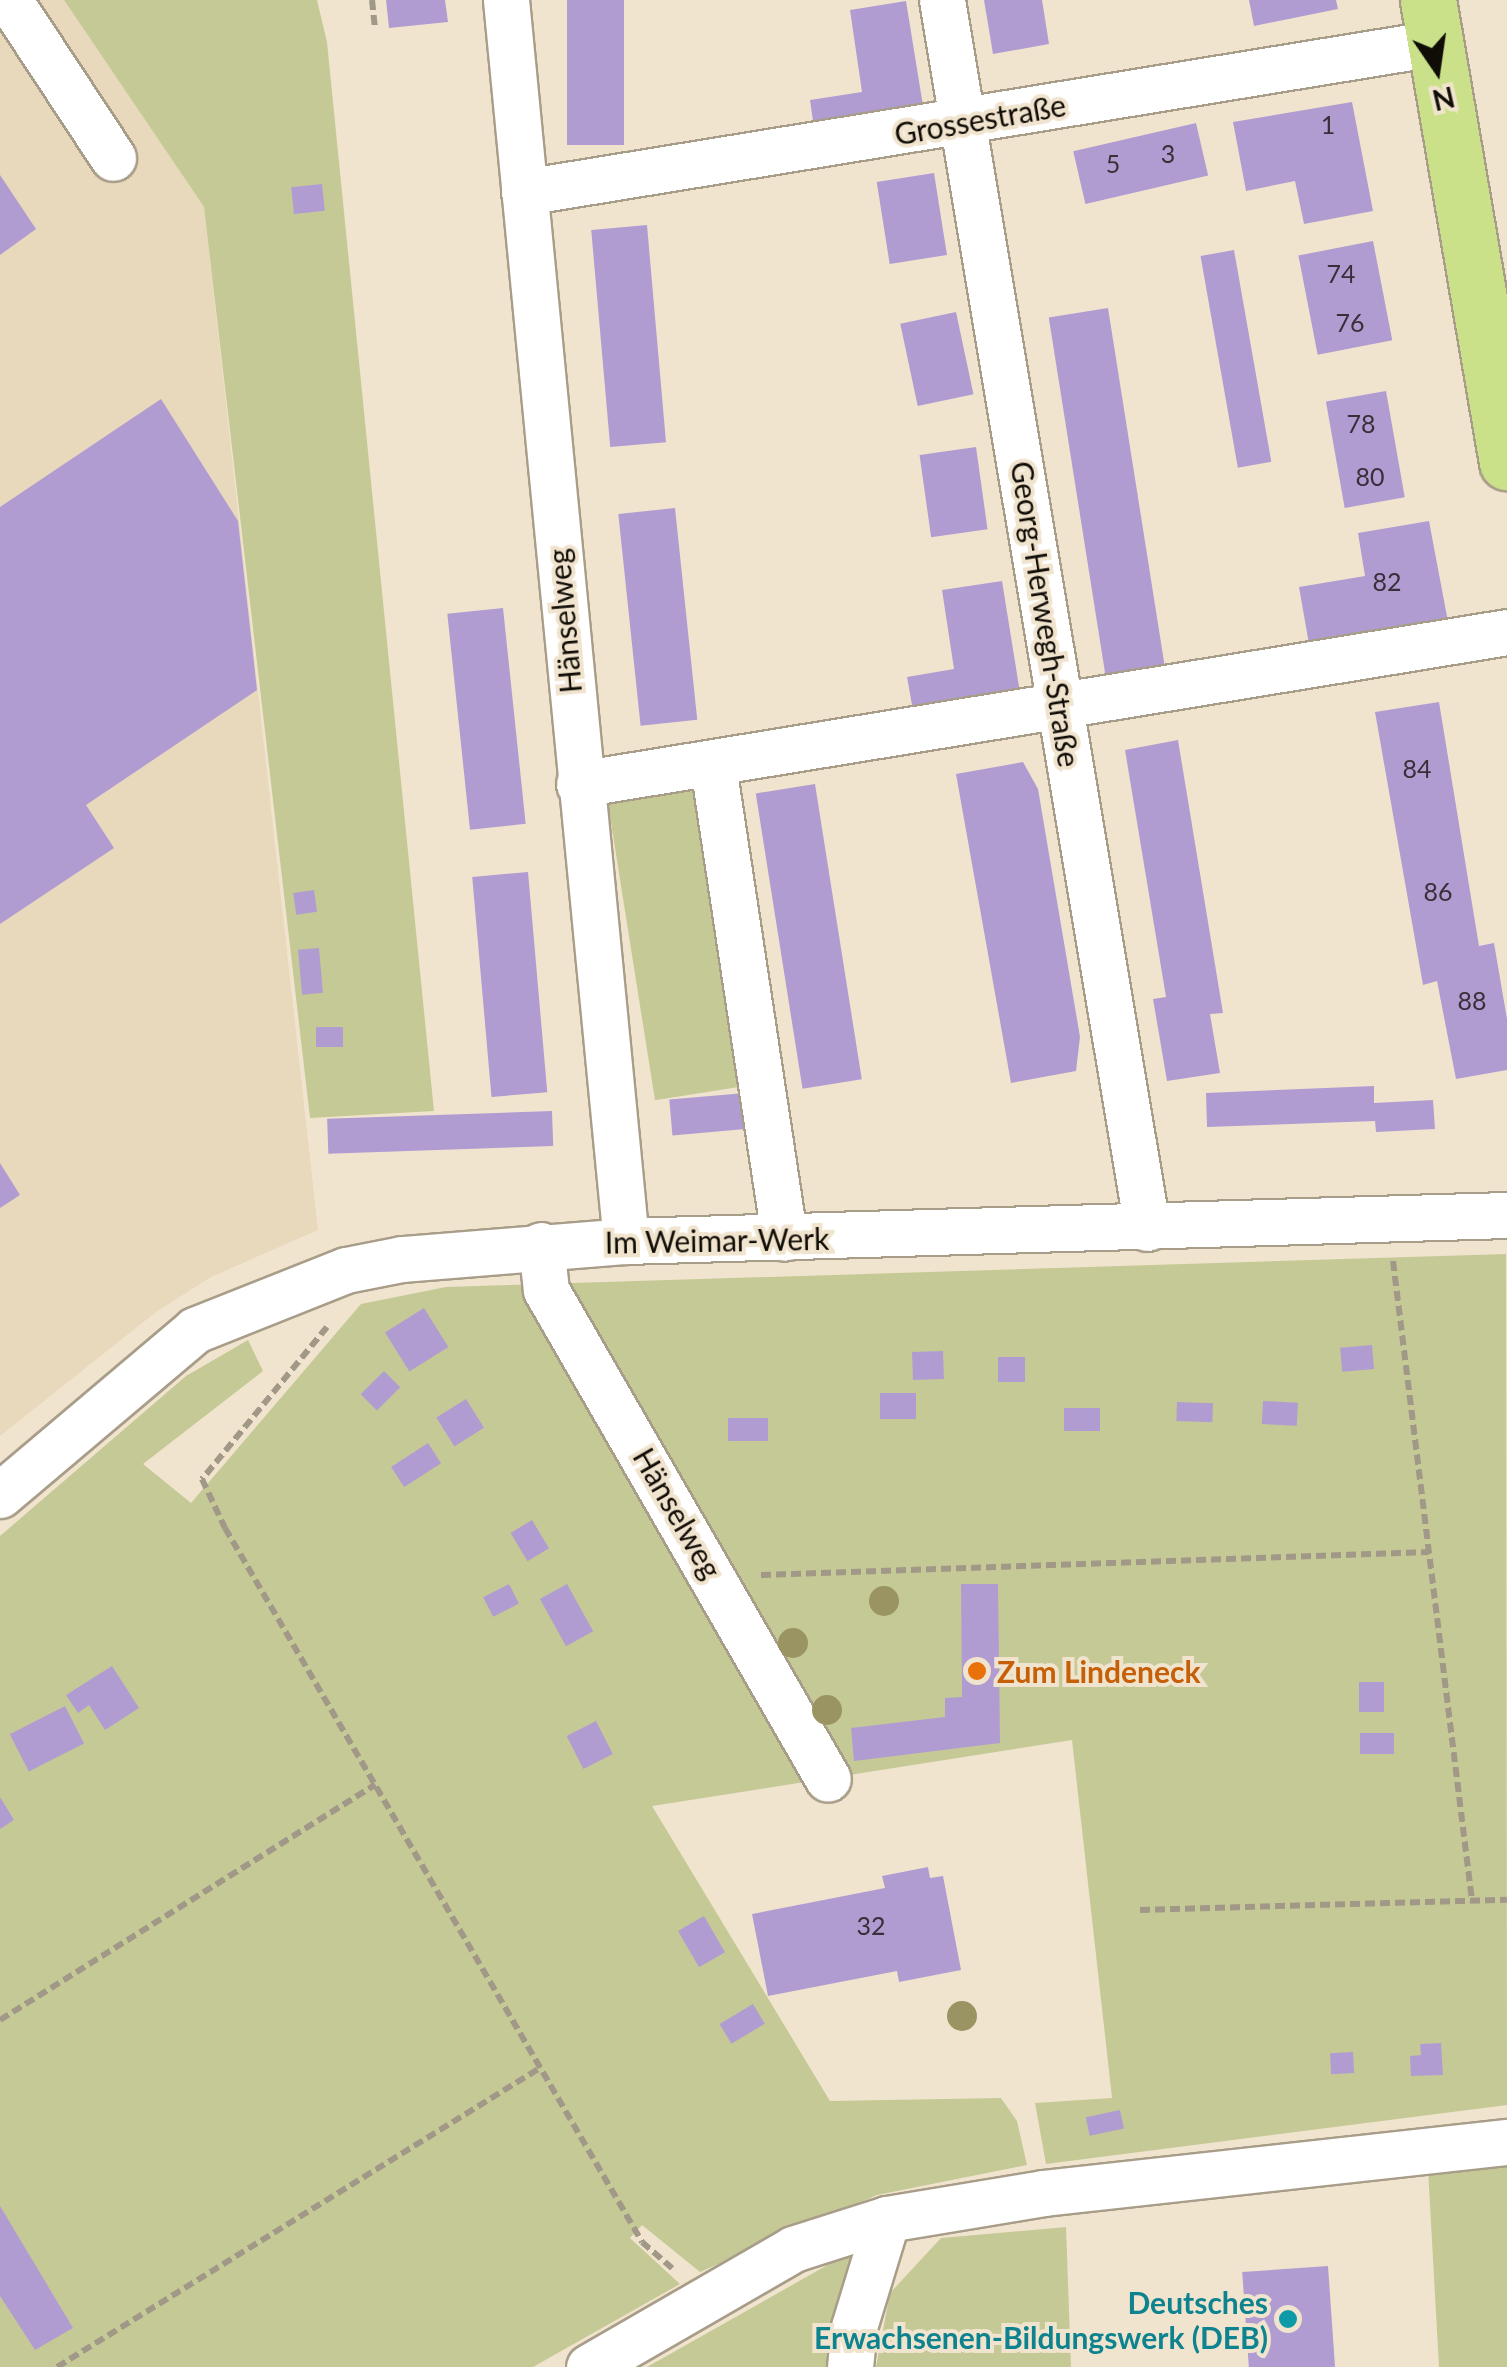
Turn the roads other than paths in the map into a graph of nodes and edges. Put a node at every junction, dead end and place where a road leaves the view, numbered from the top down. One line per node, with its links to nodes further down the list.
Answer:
1 (9, 0): 6 (street)
2 (506, 0): 7 (street, Hänselweg)
3 (942, 0): 5 (street, Georg-Herwegh-Straße)
4 (1431, 21): 5 (street, Grossestraße); 8 (main road)
5 (964, 124): 7 (street, Grossestraße); 10 (street, Georg-Herwegh-Straße)
6 (113, 158)
7 (524, 192): 12 (street, Hänselweg)
8 (1507, 462)
9 (1507, 632): 10 (street)
10 (1060, 703): 11 (street); 15 (street, Georg-Herwegh-Straße)
11 (713, 766): 12 (street); 16 (street)
12 (580, 784): 14 (street, Hänselweg)
13 (1507, 1215): 15 (street, Im Weimar-Werk)
14 (623, 1220): 16 (street, Im Weimar-Werk); 17 (street, Im Weimar-Werk)
15 (1147, 1228): 16 (street, Im Weimar-Werk)
16 (784, 1238)
17 (541, 1245): 18 (street, Im Weimar-Werk); 19 (street, Hänselweg)
18 (0, 1495)
19 (828, 1779)
20 (1507, 2142): 21 (street)
21 (887, 2219): 22 (street); 23 (street)
22 (589, 2367)
23 (850, 2367)

